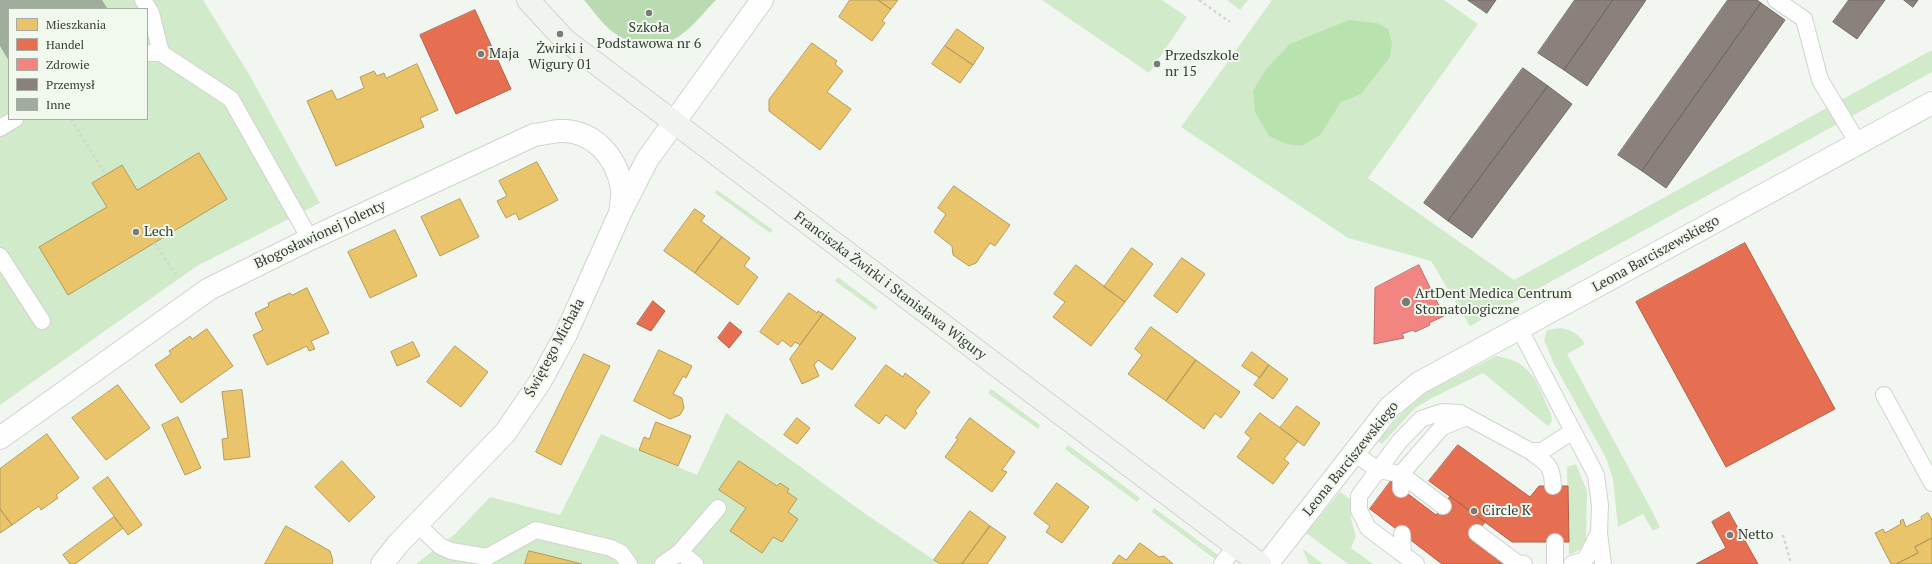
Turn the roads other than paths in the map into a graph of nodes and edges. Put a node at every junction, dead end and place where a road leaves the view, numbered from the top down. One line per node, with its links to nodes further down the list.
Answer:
1 (528, 0): 8 (street, Franciszka Żwirki i Stanisława Wigury)
2 (762, 0): 8 (street, Świętego Michała)
3 (1776, 0): 10 (lane)
4 (148, 8): 5 (lane)
5 (154, 53): 12 (lane)
6 (1932, 103): 10 (street, Leona Barciszewskiego)
7 (13, 120): 9 (lane)
8 (674, 124): 11 (street, Świętego Michała); 33 (street, Franciszka Żwirki i Stanisława Wigury)
9 (0, 128)
10 (1858, 144): 15 (street, Leona Barciszewskiego)
11 (620, 214): 12 (street, Błogosławionej Jolenty); 28 (street, Świętego Michała)
12 (310, 239): 19 (street, Błogosławionej Jolenty)
13 (0, 256): 14 (lane)
14 (42, 321)
15 (1519, 328): 18 (lane); 21 (street, Leona Barciszewskiego)
16 (1884, 395): 24 (lane)
17 (1468, 417): 20 (lane); 22 (lane); 23 (lane)
18 (1573, 431): 20 (lane); 29 (lane)
19 (0, 438)
20 (1530, 451): 25 (lane)
21 (1354, 453): 22 (lane); 42 (street, Leona Barciszewskiego)
22 (1378, 470): 23 (lane); 35 (lane)
23 (1401, 482): 26 (lane)
24 (1932, 483)
25 (1553, 486)
26 (1443, 506)
27 (718, 508): 34 (lane)
28 (417, 524): 36 (street, Świętego Michała); 37 (lane)
29 (1599, 533): 46 (lane); 47 (lane)
30 (1402, 534): 35 (lane)
31 (1481, 540): 44 (lane)
32 (1554, 542): 45 (lane)
33 (1236, 546): 40 (lane); 41 (street, Franciszka Żwirki i Stanisława Wigury)
34 (680, 552): 38 (lane); 39 (lane)
35 (1403, 554): 43 (lane)
36 (382, 564)
37 (629, 564)
38 (663, 564)
39 (695, 564)
40 (1222, 564)
41 (1260, 564)
42 (1267, 564)
43 (1416, 564)
44 (1524, 564)
45 (1555, 564)
46 (1572, 564)
47 (1603, 564)

